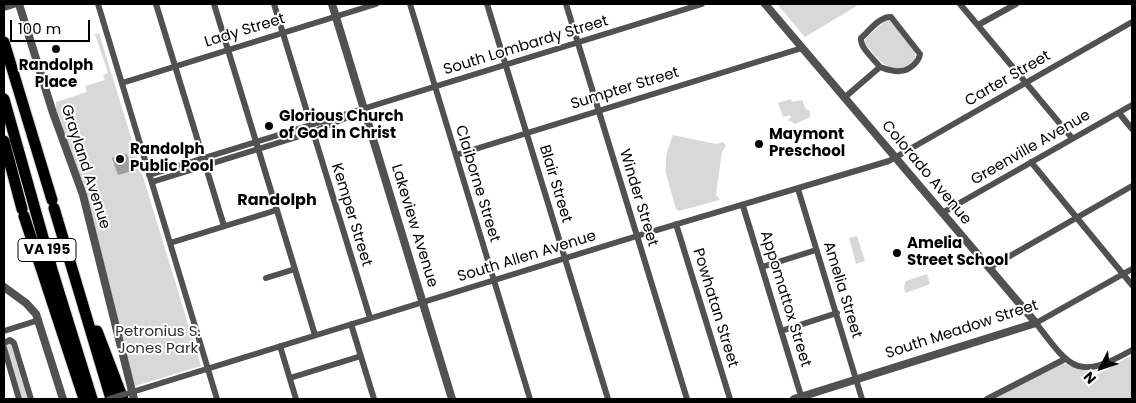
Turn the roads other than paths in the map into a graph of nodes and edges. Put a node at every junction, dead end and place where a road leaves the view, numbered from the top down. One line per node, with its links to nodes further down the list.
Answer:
1 (18, 4): 15 (street); 92 (street, Grayland Avenue)
2 (98, 4): 27 (street)
3 (156, 4): 25 (street)
4 (214, 4): 23 (street)
5 (274, 4): 19 (street, Kemper Street)
6 (332, 4): 16 (street, Lakeview Avenue)
7 (376, 4): 16 (street, Lady Street)
8 (410, 4): 29 (street, Claiborne Street)
9 (487, 4): 24 (street, Blair Street)
10 (566, 4): 21 (street, Winder Street)
11 (702, 4): 21 (street, South Lombardy Street)
12 (766, 4): 22 (street, Colorado Avenue)
13 (960, 4): 18 (street)
14 (1016, 4): 18 (street)
15 (6, 7)
16 (336, 16): 19 (street, Lady Street); 33 (street, Lakeview Avenue)
17 (1132, 22): 28 (street, Carter Street)
18 (978, 26): 28 (street)
19 (282, 32): 23 (street, Lady Street); 36 (street, Kemper Street)
20 (4, 42): 72 (highway, VA 195)
21 (577, 43): 24 (street, South Lombardy Street); 34 (street, Winder Street)
22 (802, 48): 30 (street, Colorado Avenue); 34 (street, Sumpter Street)
23 (228, 49): 25 (street, Lady Street); 42 (street)
24 (506, 65): 29 (street, South Lombardy Street); 39 (street, Blair Street)
25 (175, 66): 27 (street, Lady Street); 46 (street)
26 (880, 67): 26 (street); 30 (street)
27 (122, 83): 49 (street)
28 (1027, 84): 40 (street); 45 (street, Carter Street)
29 (434, 87): 33 (street, South Lombardy Street); 44 (street, Claiborne Street)
30 (844, 98): 45 (street, Colorado Avenue)
31 (4, 99): 99 (highway, VA 195)
32 (1132, 105): 35 (street, Greenville Avenue)
33 (360, 110): 36 (street, South Lombardy Street); 38 (street, South Lombardy Street); 73 (street, Lakeview Avenue)
34 (598, 110): 39 (street, Sumpter Street); 59 (street, Winder Street)
35 (1119, 112): 37 (street); 40 (street, Greenville Avenue)
36 (311, 125): 38 (street, Kemper Street); 42 (street, South Lombardy Street)
37 (1132, 129)
38 (313, 132): 43 (street, South Lombardy Street); 75 (street, Kemper Street)
39 (526, 132): 44 (street, Sumpter Street); 62 (street, Blair Street)
40 (1072, 138): 47 (street, Greenville Avenue)
41 (4, 141): 83 (highway)
42 (256, 141): 43 (street); 46 (street, South Lombardy Street)
43 (258, 149): 48 (street, South Lombardy Street); 54 (street)
44 (456, 155): 69 (street, Claiborne Street)
45 (895, 157): 52 (street, South Allen Avenue); 55 (street, Colorado Avenue)
46 (203, 158): 48 (street); 49 (street, South Lombardy Street)
47 (1031, 162): 55 (street, Greenville Avenue); 56 (street)
48 (205, 166): 50 (street, South Lombardy Street); 58 (street)
49 (149, 175): 50 (street)
50 (152, 182): 60 (street)
51 (1132, 186): 56 (street)
52 (798, 189): 53 (street, South Allen Avenue); 61 (street, Amelia Street)
53 (743, 206): 57 (street, South Allen Avenue); 63 (street, Appomattox Street)
54 (277, 210): 58 (street); 65 (street)
55 (942, 213): 64 (street, Colorado Avenue)
56 (1076, 217): 64 (street); 67 (street)
57 (676, 224): 59 (street, South Allen Avenue); 108 (street, Powhatan Street)
58 (224, 226): 60 (street)
59 (637, 236): 62 (street, South Allen Avenue); 107 (street, Winder Street)
60 (170, 242): 89 (street)
61 (816, 250): 63 (street); 74 (street, Amelia Street)
62 (565, 258): 69 (street, South Allen Avenue); 106 (street, Blair Street)
63 (762, 267): 80 (street, Appomattox Street)
64 (989, 268): 77 (street, Colorado Avenue)
65 (295, 269): 68 (street); 81 (street)
66 (1132, 270): 67 (street, South Meadow Street)
67 (1124, 274): 70 (street); 77 (street, South Meadow Street)
68 (266, 278)
69 (494, 280): 73 (street, South Allen Avenue); 105 (street, Claiborne Street)
70 (1132, 284)
71 (4, 287): 76 (street)
72 (81, 298): 92 (highway); 100 (highway, VA 195)
73 (422, 302): 75 (street, South Allen Avenue); 104 (street, Lakeview Avenue)
74 (837, 313): 80 (street); 91 (street, Amelia Street)
75 (370, 318): 78 (street, South Allen Avenue)
76 (39, 320): 79 (street); 96 (street)
77 (1036, 323): 88 (street, Colorado Avenue); 91 (street, South Meadow Street)
78 (351, 324): 81 (street, South Allen Avenue); 87 (street)
79 (4, 331): 82 (street)
80 (781, 331): 93 (street, Appomattox Street)
81 (315, 335): 84 (street, South Allen Avenue)
82 (5, 341): 95 (street)
83 (65, 345): 97 (highway); 98 (highway)
84 (280, 346): 89 (street, South Allen Avenue); 90 (street)
85 (4, 348): 94 (street)
86 (1132, 350): 88 (street)
87 (361, 356): 90 (street); 103 (street)
88 (1065, 359): 110 (street)
89 (208, 369): 92 (street, South Allen Avenue); 101 (street)
90 (290, 378): 102 (street)
91 (856, 380): 93 (street, South Meadow Street); 109 (street, Amelia Street)
92 (129, 396): 100 (street, South Allen Avenue, bridge)
93 (799, 398)
94 (19, 399)
95 (31, 399)
96 (63, 399)
97 (79, 399)
98 (84, 399)
99 (92, 399)
100 (110, 399)
101 (217, 399)
102 (296, 399)
103 (374, 399)
104 (452, 399)
105 (530, 399)
106 (608, 399)
107 (687, 399)
108 (730, 399)
109 (862, 399)
110 (987, 399)

